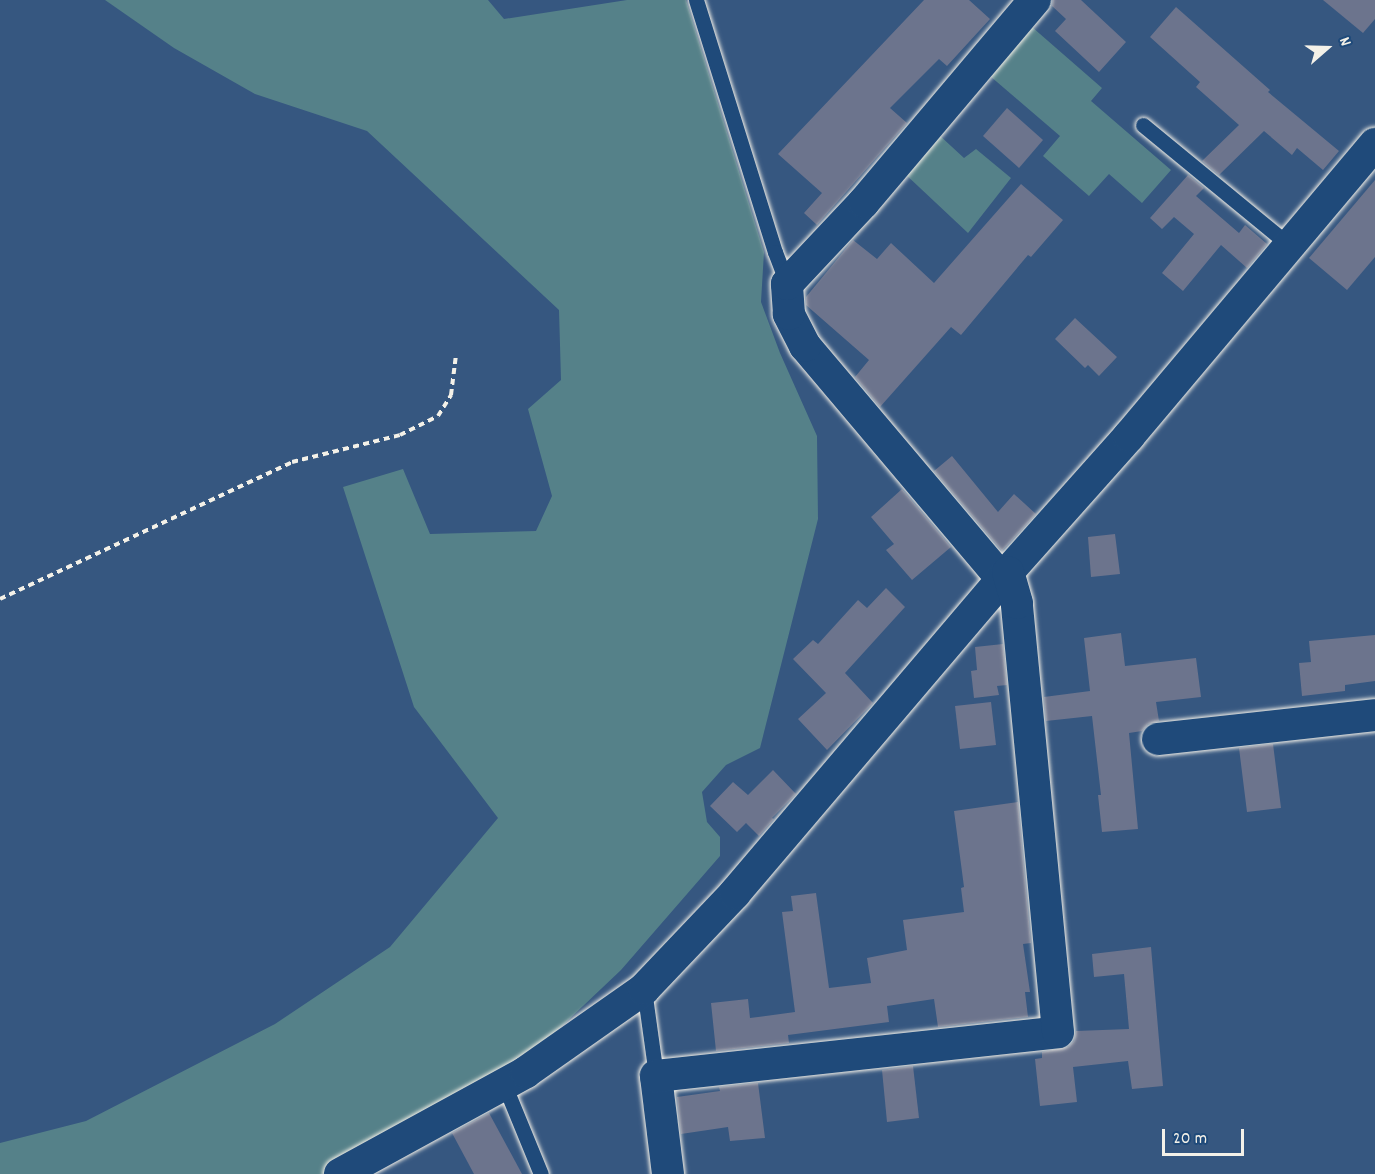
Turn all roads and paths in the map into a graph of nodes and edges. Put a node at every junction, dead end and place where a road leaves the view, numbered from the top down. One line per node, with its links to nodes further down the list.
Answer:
1 (696, 0): 6 (lane)
2 (1035, 0): 6 (street)
3 (1143, 124): 5 (lane)
4 (1375, 144): 5 (street)
5 (1289, 245): 8 (street)
6 (787, 284): 8 (street)
7 (456, 355): 9 (path)
8 (1005, 575): 12 (street); 13 (street)
9 (0, 599)
10 (1375, 715): 11 (street)
11 (1158, 739)
12 (644, 989): 13 (lane); 14 (street)
13 (656, 1076): 17 (street)
14 (504, 1084): 15 (street); 16 (lane)
15 (340, 1174)
16 (541, 1174)
17 (668, 1174)

